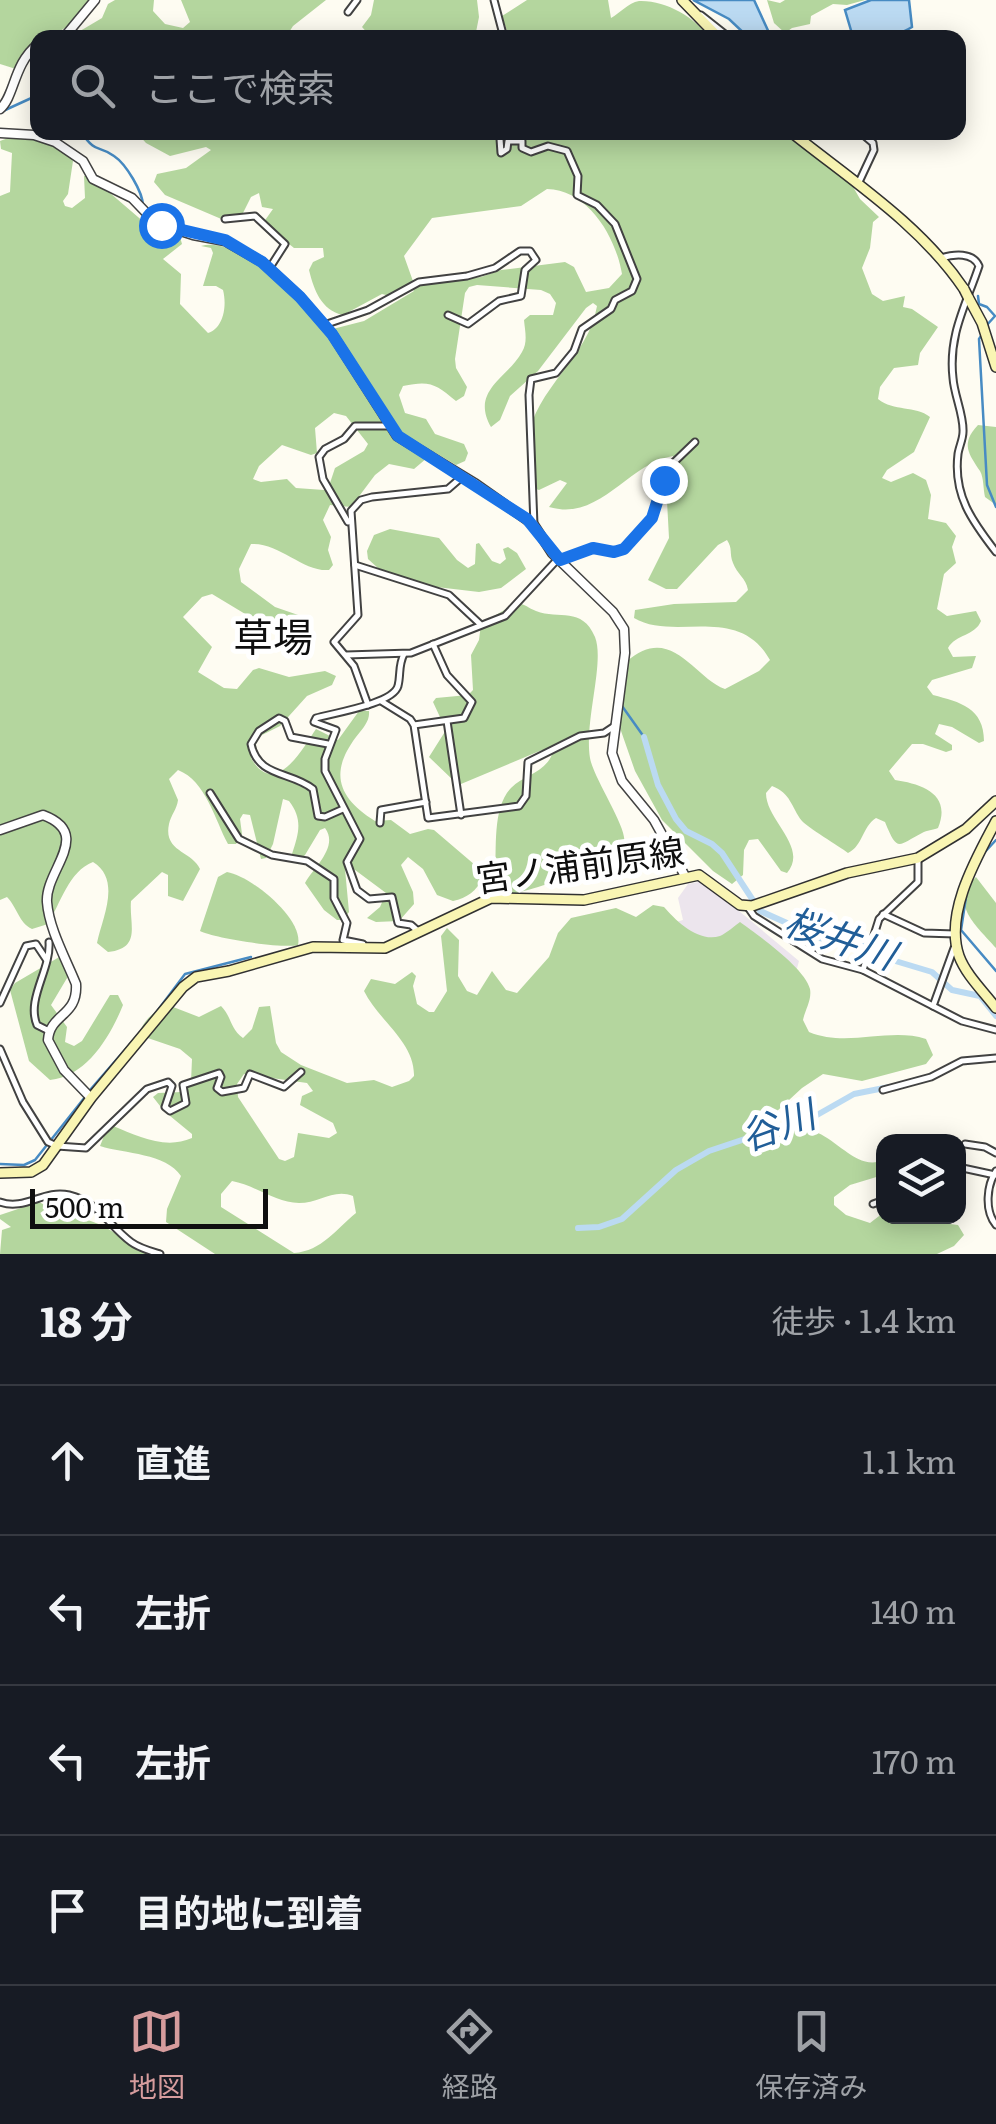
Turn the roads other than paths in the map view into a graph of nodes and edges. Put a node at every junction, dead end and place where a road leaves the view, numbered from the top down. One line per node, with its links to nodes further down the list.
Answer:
1 (95, 0): 7 (street)
2 (357, 0): 5 (street)
3 (494, 0): 8 (street)
4 (682, 0): 6 (main road)
5 (348, 12)
6 (698, 16): 9 (main road); 10 (street)
7 (70, 30)
8 (502, 30)
9 (711, 30)
10 (722, 30)
11 (30, 54): 12 (street)
12 (4, 92): 13 (street)
13 (0, 110)
14 (0, 134): 15 (street)
15 (30, 135)
16 (49, 140): 25 (street)
17 (500, 140): 18 (street)
18 (513, 140)
19 (513, 140): 32 (street)
20 (801, 140): 22 (main road)
21 (870, 140): 22 (street)
22 (858, 185): 24 (main road)
23 (224, 219): 25 (street)
24 (940, 258): 28 (main road); 34 (street)
25 (269, 270): 27 (street)
26 (448, 315): 27 (street)
27 (324, 325): 29 (street)
28 (996, 367)
29 (390, 426): 31 (street); 33 (street)
30 (696, 442): 35 (street)
31 (463, 476): 32 (street); 33 (street)
32 (534, 525): 35 (street)
33 (352, 528): 36 (street)
34 (996, 552)
35 (560, 560): 37 (street); 45 (street)
36 (355, 564): 37 (street); 40 (street)
37 (481, 625): 38 (street)
38 (433, 644): 39 (street); 43 (street)
39 (404, 654): 40 (street); 41 (street)
40 (346, 655): 42 (street)
41 (380, 701): 42 (street); 44 (street)
42 (368, 704): 46 (street)
43 (446, 721): 44 (street); 51 (street)
44 (414, 725): 49 (street)
45 (614, 727): 51 (street); 58 (street)
46 (330, 744): 50 (street); 50 (street)
47 (210, 793): 64 (street)
48 (996, 801): 57 (main road)
49 (426, 802): 51 (street); 53 (street)
50 (343, 809): 61 (street)
51 (462, 815)
52 (996, 821): 56 (main road)
53 (380, 823)
54 (0, 830): 71 (street)
55 (996, 836): 56 (street)
56 (985, 841): 62 (main road)
57 (918, 858): 59 (main road); 60 (street)
58 (685, 876): 59 (main road, 宮ノ浦前原線); 61 (main road, 宮ノ浦前原線)
59 (753, 905): 66 (street)
60 (883, 914): 62 (street); 66 (street)
61 (419, 932): 64 (main road, 宮ノ浦前原線)
62 (957, 939): 68 (street); 69 (main road)
63 (50, 942): 65 (street)
64 (368, 949): 76 (main road, 宮ノ浦前原線)
65 (47, 962): 67 (street); 71 (street)
66 (864, 970): 68 (street)
67 (0, 1003)
68 (933, 1006): 70 (street)
69 (996, 1008)
70 (996, 1030)
71 (49, 1031): 76 (street)
72 (0, 1050): 78 (street)
73 (996, 1058): 75 (street)
74 (301, 1072): 78 (street)
75 (882, 1090)
76 (91, 1098): 78 (main road, 宮ノ浦前原線)
77 (966, 1144): 79 (street)
78 (58, 1146): 81 (main road, 宮ノ浦前原線)
79 (996, 1153)
80 (966, 1169): 82 (street)
81 (0, 1173)
82 (996, 1174): 86 (street)
83 (0, 1202): 87 (street)
84 (876, 1203): 85 (street)
85 (873, 1204)
86 (996, 1225)
87 (160, 1254)

